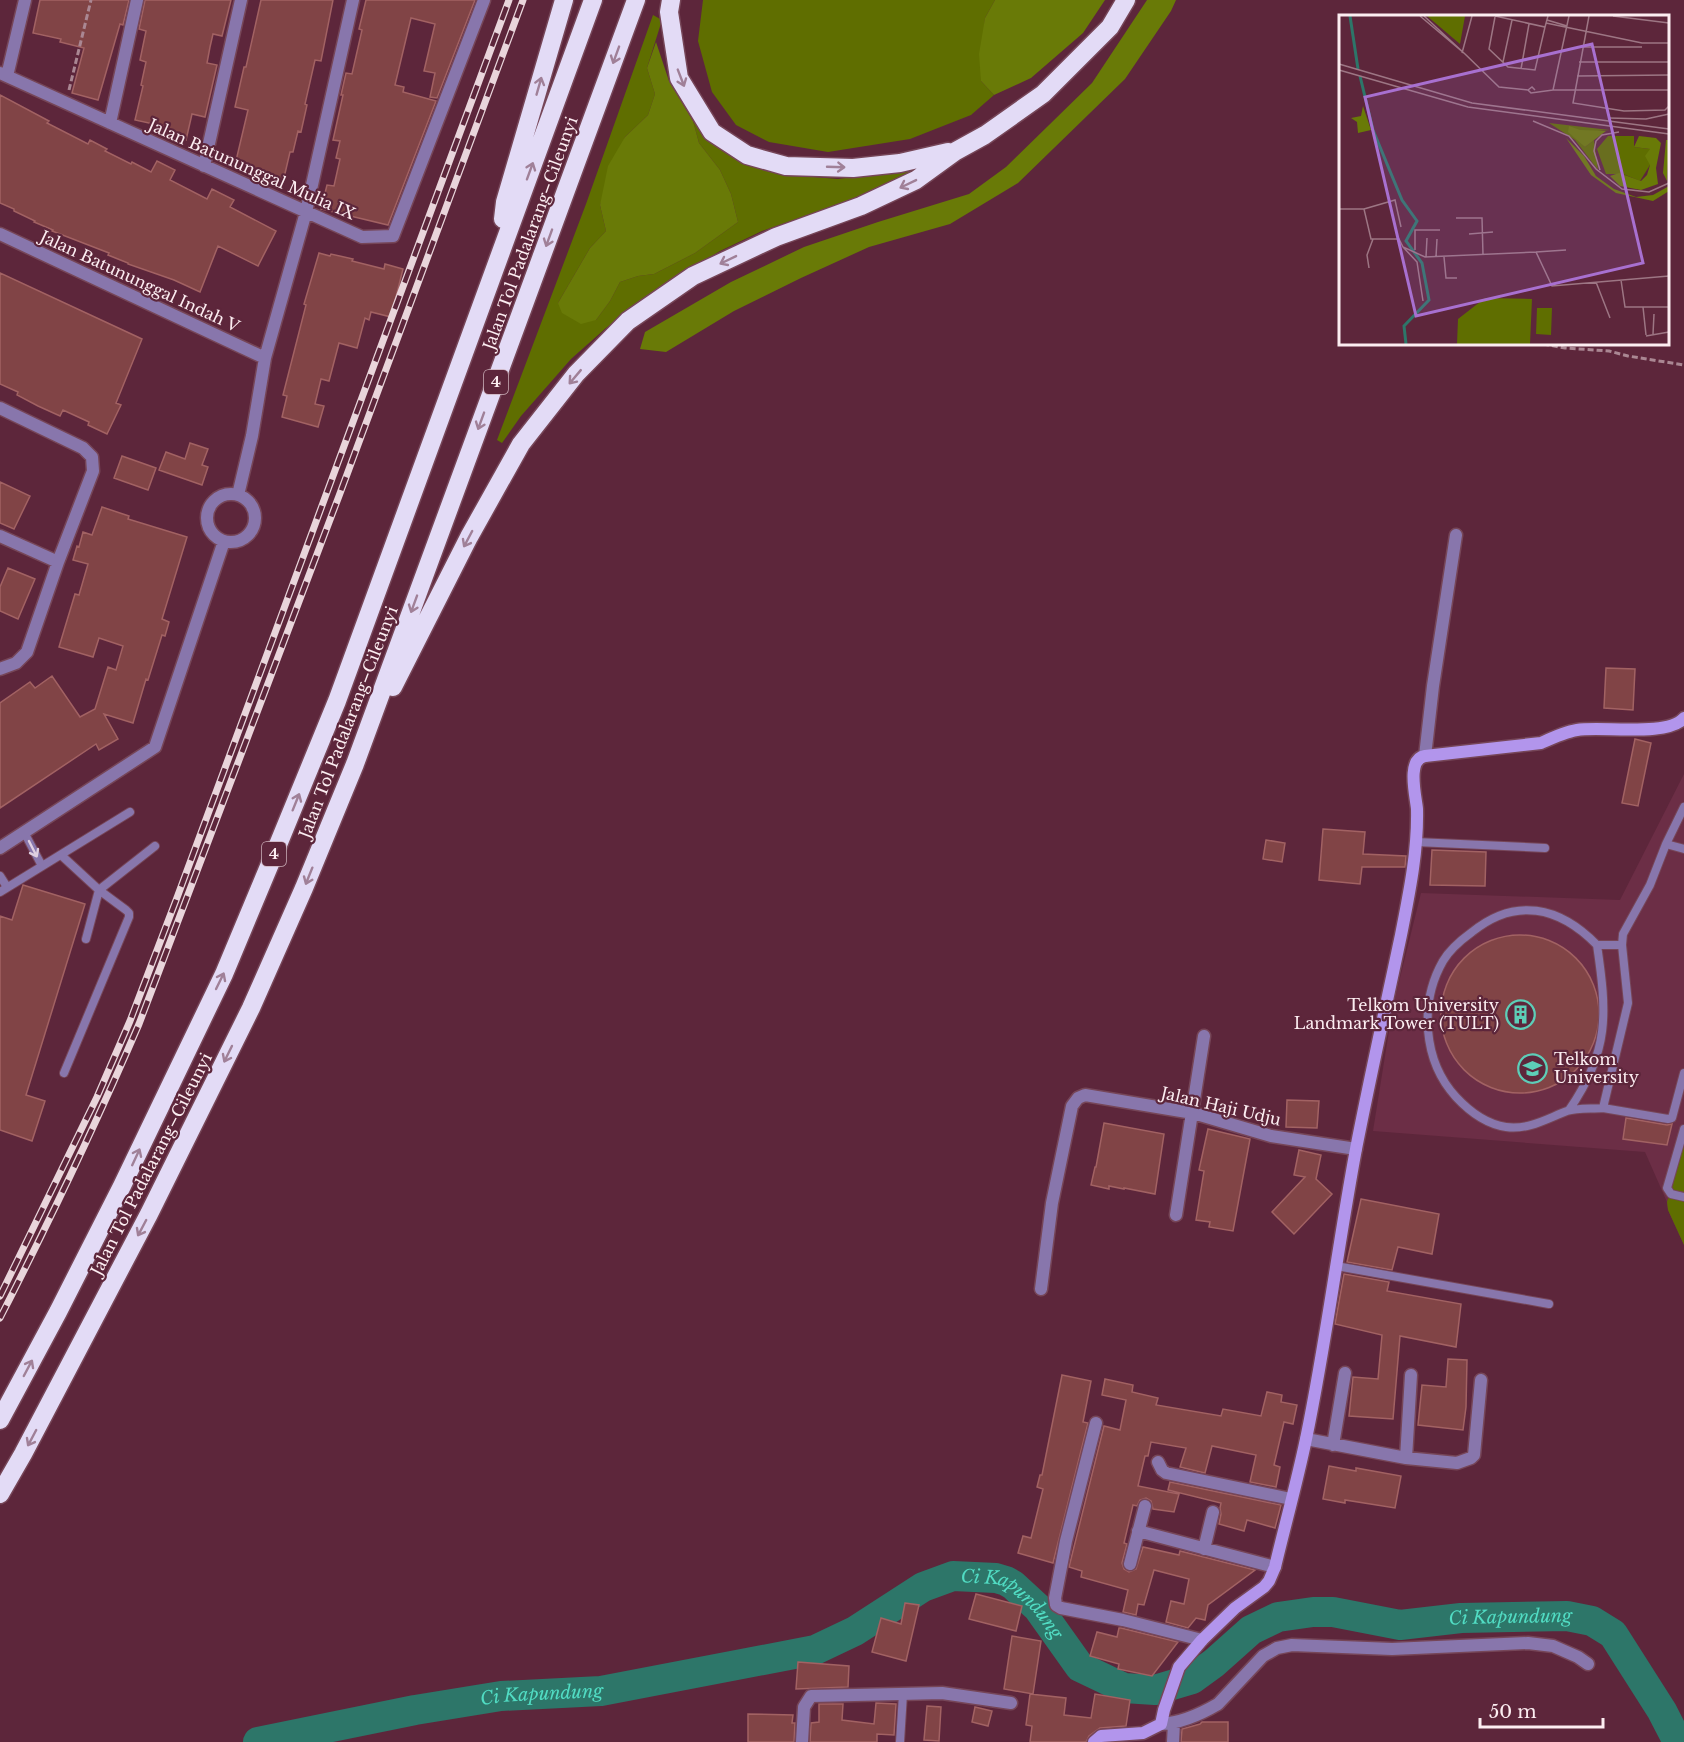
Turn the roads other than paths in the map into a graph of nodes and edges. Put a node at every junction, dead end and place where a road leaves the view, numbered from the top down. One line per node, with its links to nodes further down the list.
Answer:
1 (25, 0): 11 (street)
2 (137, 0): 12 (street)
3 (242, 0): 14 (street)
4 (353, 0): 15 (street)
5 (484, 0): 15 (street, Jalan Batununggal Mulia IX)
6 (564, 0): 17 (highway, one-way to 6)
7 (593, 0): 17 (highway, Jalan Tol Padalarang–Cileunyi / 4, one-way to 7)
8 (636, 0): 28 (highway, Jalan Tol Padalarang–Cileunyi / 4, one-way to 28)
9 (671, 0): 13 (highway, one-way to 13)
10 (1126, 0): 13 (highway)
11 (3, 75): 12 (street, Jalan Batununggal Mulia IX)
12 (110, 123): 14 (street, Jalan Batununggal Mulia IX)
13 (956, 151): 28 (highway, one-way to 28)
14 (204, 166): 15 (street, Jalan Batununggal Mulia IX)
15 (306, 212): 18 (street)
16 (0, 234): 18 (street, Jalan Batununggal Indah V)
17 (495, 265): 62 (highway, Jalan Tol Padalarang–Cileunyi / 4, one-way to 17)
18 (265, 358): 20 (street)
19 (0, 408): 24 (street)
20 (238, 495): 23 (street); 23 (street)
21 (1456, 535): 27 (street)
22 (0, 536): 24 (street)
23 (224, 541): 31 (street)
24 (58, 562): 25 (street)
25 (0, 669)
26 (1684, 718): 27 (street)
27 (1425, 756): 32 (street)
28 (355, 764): 68 (highway, Jalan Tol Padalarang–Cileunyi / 4, one-way to 68)
29 (1684, 807): 33 (lane)
30 (130, 812): 38 (lane)
31 (24, 832): 35 (street); 39 (lane, one-way to 39)
32 (1416, 842): 36 (lane); 53 (street)
33 (1666, 844): 37 (lane); 45 (lane)
34 (155, 846): 42 (lane)
35 (0, 848)
36 (1545, 848)
37 (1684, 849)
38 (61, 855): 39 (lane); 42 (lane)
39 (42, 867): 41 (lane)
40 (0, 876): 41 (lane)
41 (4, 889)
42 (99, 890): 43 (lane); 47 (lane)
43 (86, 939)
44 (1597, 945): 45 (lane); 50 (lane); 50 (lane)
45 (1622, 945): 49 (lane)
46 (1204, 1036): 51 (street)
47 (64, 1073)
48 (1684, 1073): 49 (lane)
49 (1603, 1108): 50 (lane)
50 (1569, 1110)
51 (1193, 1113): 53 (street, Jalan Haji Udju); 55 (street); 57 (street, Jalan Haji Udju)
52 (1684, 1129): 54 (lane)
53 (1356, 1149): 56 (street)
54 (1684, 1197)
55 (1176, 1215)
56 (1336, 1266): 58 (lane); 64 (street)
57 (1041, 1289)
58 (1549, 1304)
59 (1345, 1373): 65 (street)
60 (1412, 1375): 66 (street)
61 (1481, 1380): 66 (street)
62 (0, 1420)
63 (1096, 1423): 76 (street)
64 (1306, 1439): 65 (street); 69 (street)
65 (1334, 1445): 66 (street)
66 (1406, 1458)
67 (1158, 1462): 69 (street)
68 (0, 1494)
69 (1291, 1499): 75 (street)
70 (1145, 1506): 72 (street)
71 (1213, 1512): 73 (street)
72 (1138, 1531): 73 (street); 74 (street)
73 (1204, 1549): 75 (street)
74 (1130, 1564)
75 (1275, 1567): 76 (street)
76 (1202, 1640): 80 (street)
77 (1588, 1664): 80 (street)
78 (903, 1694): 79 (street); 81 (street); 82 (lane)
79 (1011, 1703)
80 (1168, 1724): 83 (street); 84 (street)
81 (802, 1742)
82 (900, 1742)
83 (1094, 1742)
84 (1173, 1742)

